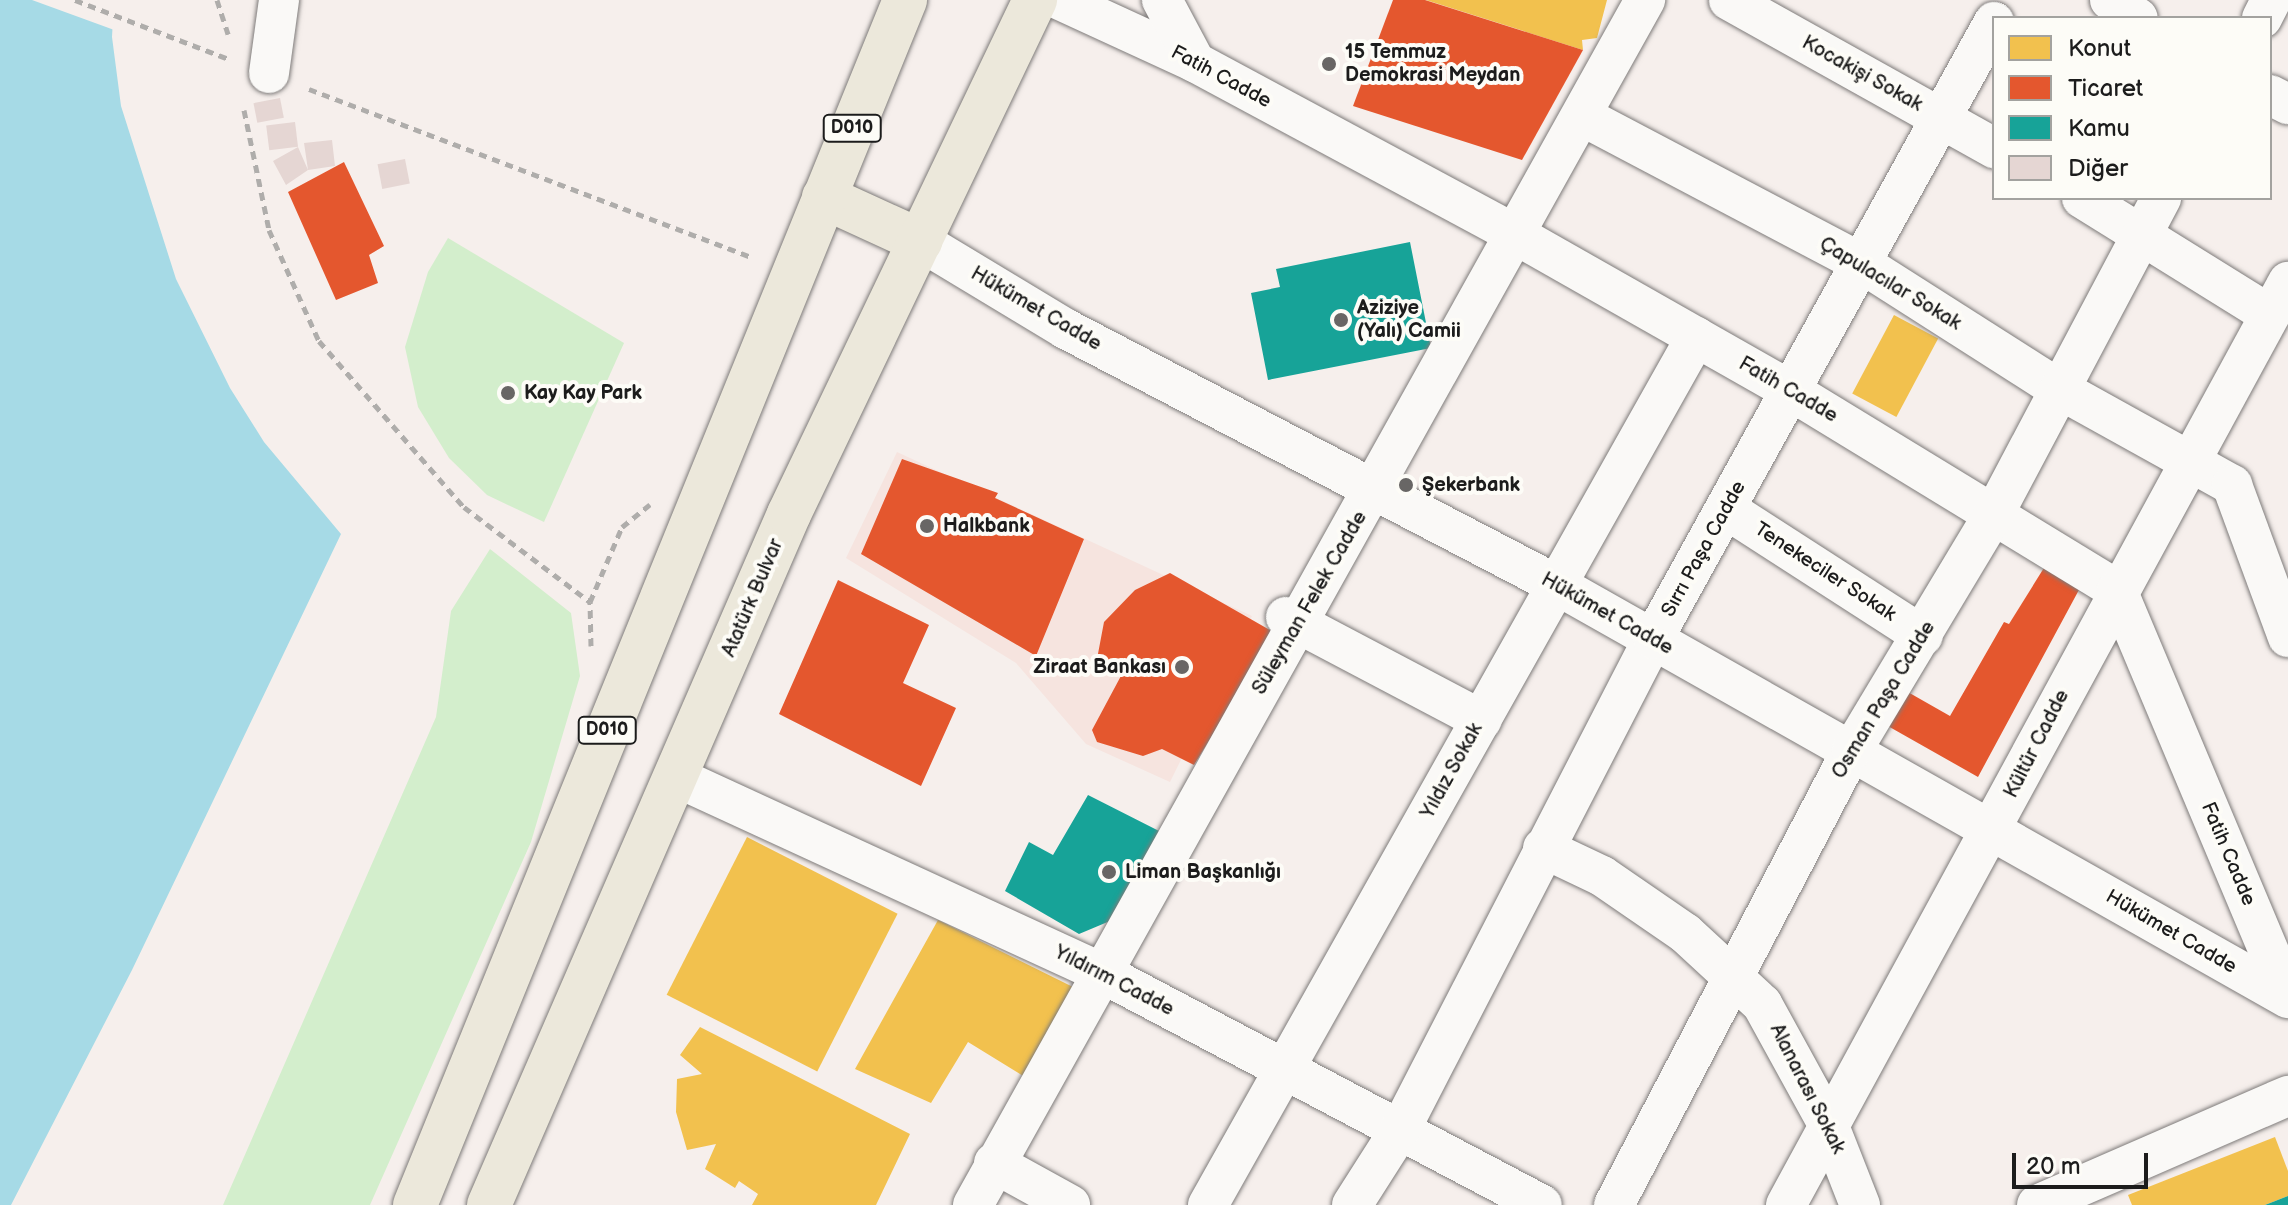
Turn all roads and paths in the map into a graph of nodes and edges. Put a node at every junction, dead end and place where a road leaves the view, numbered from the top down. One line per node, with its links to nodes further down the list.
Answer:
1 (75, 0): 2 (path)
2 (217, 0)
3 (279, 0): 14 (street)
4 (905, 0): 18 (highway, D010)
5 (1035, 0): 22 (highway, Atatürk Bulvar)
6 (1060, 0): 13 (street, Fatih Cadde)
7 (1162, 0): 13 (street)
8 (1645, 0): 15 (street, Süleyman Felek Cadde)
9 (1729, 0): 16 (street, Kocakişi Sokak)
10 (2110, 0): 11 (street)
11 (2135, 16)
12 (1992, 25): 16 (street, Sırrı Paşa Cadde)
13 (1195, 62): 21 (street, Fatih Cadde)
14 (256, 87): 23 (path); 35 (path)
15 (1584, 117): 21 (street, Süleyman Felek Cadde); 24 (street, Çapulacılar Sokak)
16 (1941, 118): 17 (street, Kocakişi Sokak); 24 (street, Sırrı Paşa Cadde)
17 (1992, 147)
18 (824, 197): 22 (highway); 53 (highway, D010)
19 (2090, 200): 20 (street)
20 (2151, 215): 25 (street); 27 (street, Osman Paşa Cadde)
21 (1518, 236): 26 (street, Fatih Cadde); 30 (street, Süleyman Felek Cadde)
22 (920, 241): 30 (street, Hükümet Cadde); 42 (highway, Atatürk Bulvar)
23 (761, 260)
24 (1861, 263): 27 (street, Çapulacılar Sokak); 28 (street, Sırrı Paşa Cadde)
25 (2279, 298): 29 (street, Kültür Cadde)
26 (1696, 337): 28 (street, Fatih Cadde); 33 (street, Yıldız Sokak)
27 (2059, 389): 29 (street, Çapulacılar Sokak); 32 (street, Osman Paşa Cadde)
28 (1791, 391): 31 (street, Sırrı Paşa Cadde); 32 (street, Fatih Cadde)
29 (2189, 464): 34 (street, Kültür Cadde); 38 (street, Çapulacılar Sokak)
30 (1376, 489): 33 (street, Hükümet Cadde); 36 (street, Süleyman Felek Cadde)
31 (1726, 509): 37 (street, Tenekeciler Sokak); 39 (street, Sırrı Paşa Cadde)
32 (1995, 512): 34 (street, Fatih Cadde); 37 (street, Osman Paşa Cadde)
33 (1557, 585): 39 (street, Hükümet Cadde); 40 (street, Yıldız Sokak)
34 (2117, 590): 43 (street, Kültür Cadde); 47 (street, Fatih Cadde)
35 (590, 602)
36 (1292, 620): 40 (street); 45 (street, Süleyman Felek Cadde)
37 (1923, 636): 41 (street, Osman Paşa Cadde)
38 (2288, 637)
39 (1653, 639): 41 (street, Hükümet Cadde); 44 (street, Sırrı Paşa Cadde)
40 (1481, 720): 48 (street, Yıldız Sokak)
41 (1852, 750): 43 (street, Hükümet Cadde); 46 (street, Osman Paşa Cadde)
42 (676, 777): 45 (street, Yıldırım Cadde); 54 (highway, Atatürk Bulvar)
43 (1992, 830): 47 (street, Hükümet Cadde); 50 (street, Kültür Cadde)
44 (1543, 848): 46 (street, Alanarası Sokak); 51 (street, Sırrı Paşa Cadde)
45 (1102, 973): 48 (street, Yıldırım Cadde); 52 (street, Süleyman Felek Cadde)
46 (1733, 977): 50 (street, Alanarası Sokak); 60 (street, Osman Paşa Cadde)
47 (2288, 998)
48 (1284, 1072): 51 (street, Yıldırım Cadde); 57 (street, Yıldız Sokak)
49 (2288, 1096): 63 (street)
50 (1829, 1126): 61 (street, Kültür Cadde); 62 (street, Alanarası Sokak)
51 (1401, 1128): 58 (street, Sırrı Paşa Cadde); 59 (street, Yıldırım Cadde)
52 (994, 1163): 55 (street, Süleyman Felek Cadde); 56 (street)
53 (415, 1205)
54 (489, 1205)
55 (973, 1205)
56 (1070, 1205)
57 (1208, 1205)
58 (1352, 1205)
59 (1542, 1205)
60 (1614, 1205)
61 (1786, 1205)
62 (1860, 1205)
63 (2037, 1205)

